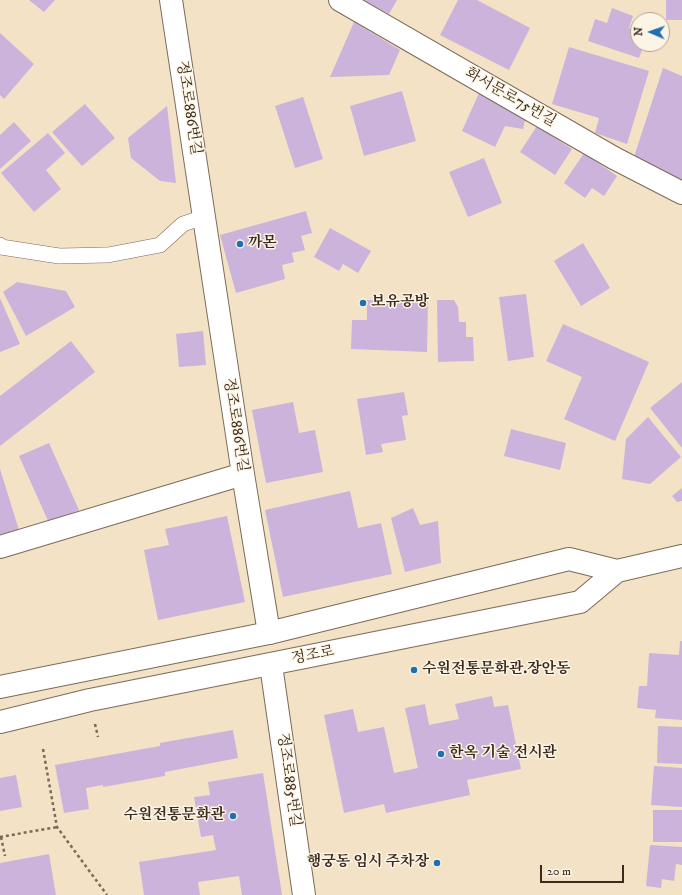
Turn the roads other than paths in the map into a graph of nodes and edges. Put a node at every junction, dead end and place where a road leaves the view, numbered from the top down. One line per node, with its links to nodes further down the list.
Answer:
1 (171, 0): 4 (street, 정조로886번길)
2 (340, 0): 3 (street, 화서문로75번길)
3 (682, 193)
4 (204, 216): 5 (lane); 6 (street, 정조로886번길)
5 (0, 247)
6 (243, 474): 7 (street); 10 (street, 정조로886번길)
7 (0, 547)
8 (682, 556): 9 (street, 정조로)
9 (617, 571): 10 (street, 정조로); 11 (street, 정조로)
10 (269, 632): 12 (street, 정조로)
11 (271, 665): 13 (street, 정조로); 14 (street, 정조로885번길)
12 (0, 687)
13 (0, 722)
14 (304, 895)

